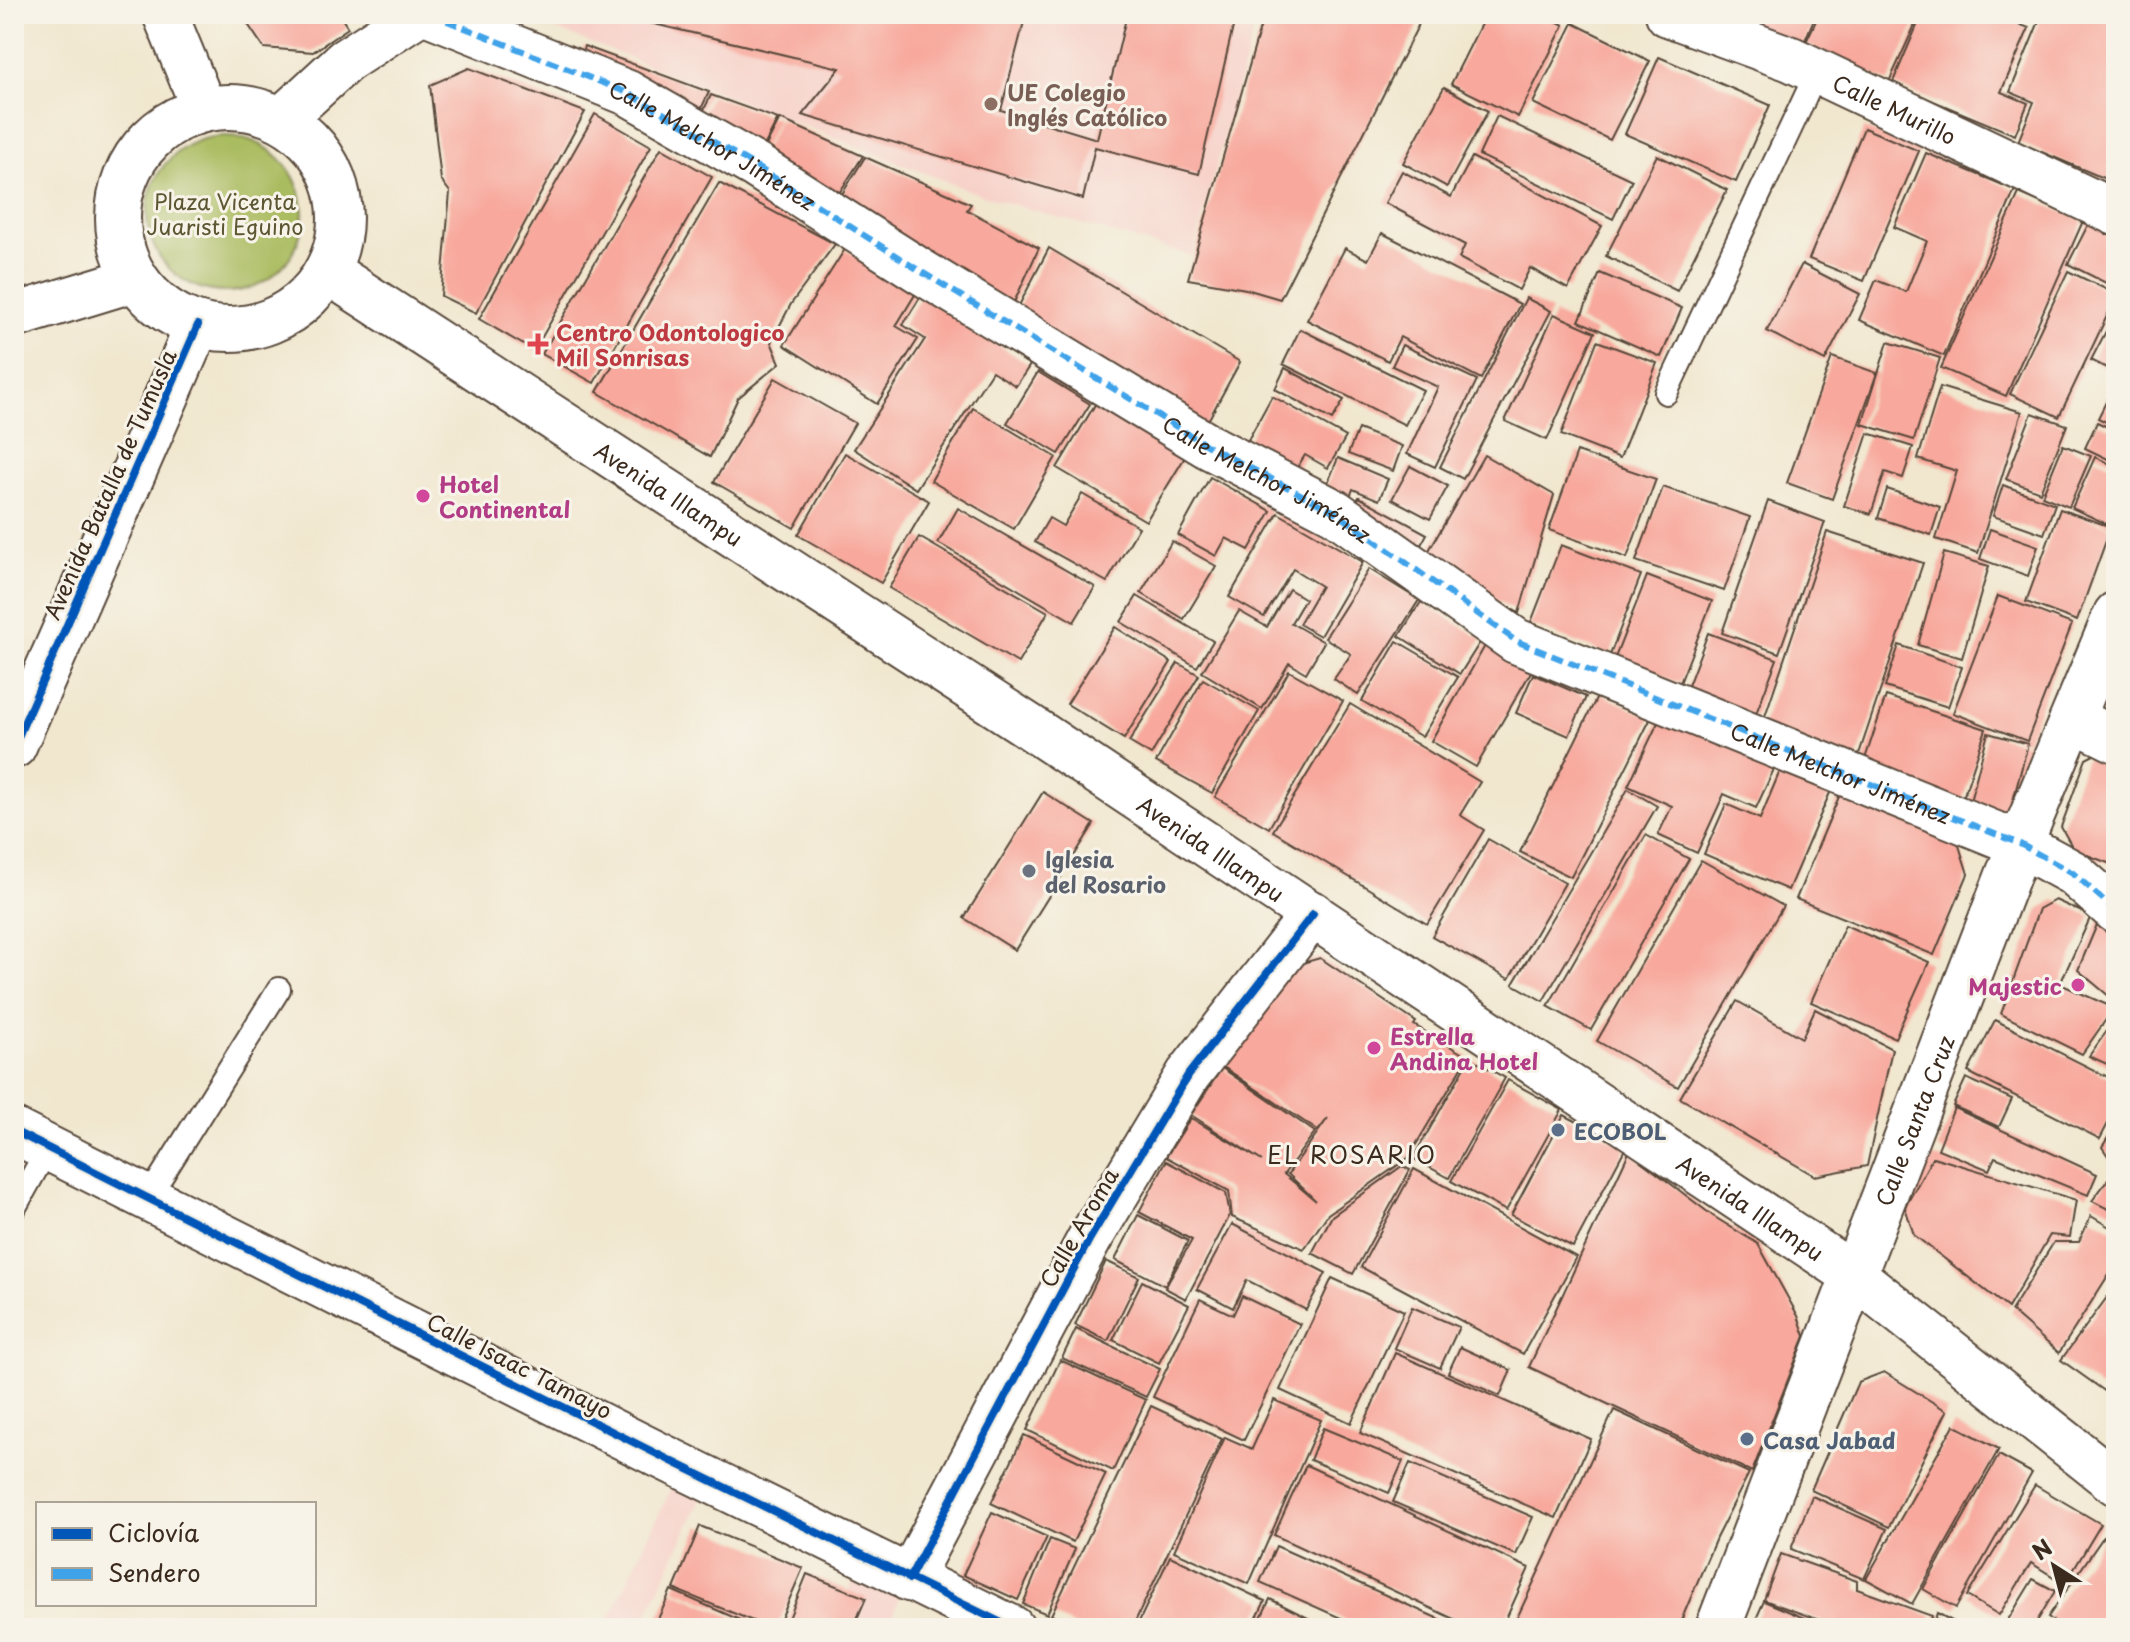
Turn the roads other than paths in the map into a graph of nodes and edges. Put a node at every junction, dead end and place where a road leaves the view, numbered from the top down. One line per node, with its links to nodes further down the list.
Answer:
1 (165, 14): 6 (main road)
2 (417, 14): 7 (main road)
3 (430, 14): 18 (main road, Calle Melchor Jiménez)
4 (1668, 14): 5 (main road, Calle Murillo)
5 (1817, 72): 8 (main road, Calle Murillo); 13 (lane)
6 (204, 109): 7 (main road); 10 (main road)
7 (282, 119): 9 (main road)
8 (2116, 213)
9 (327, 271): 12 (main road); 20 (main road, Avenida Illampu)
10 (135, 279): 11 (main road); 12 (main road)
11 (14, 316)
12 (198, 325): 17 (main road, Avenida Batalla de Tumusla)
13 (1666, 393)
14 (2116, 614): 15 (main road, Calle Santa Cruz)
15 (2073, 719): 16 (main road); 18 (main road, Calle Santa Cruz)
16 (2116, 740)
17 (14, 746)
18 (2020, 844): 19 (main road, Calle Melchor Jiménez); 25 (main road, Calle Santa Cruz)
19 (2116, 911)
20 (1313, 914): 25 (main road, Avenida Illampu); 27 (main road, Calle Aroma)
21 (279, 989): 23 (lane)
22 (31, 1140): 23 (main road, Calle Isaac Tamayo); 24 (lane)
23 (148, 1198): 27 (main road, Calle Isaac Tamayo)
24 (14, 1209)
25 (1855, 1276): 26 (main road, Avenida Illampu); 29 (main road, Calle Santa Cruz)
26 (2116, 1483)
27 (909, 1579): 28 (main road, Calle Isaac Tamayo)
28 (1012, 1628)
29 (1718, 1628)

